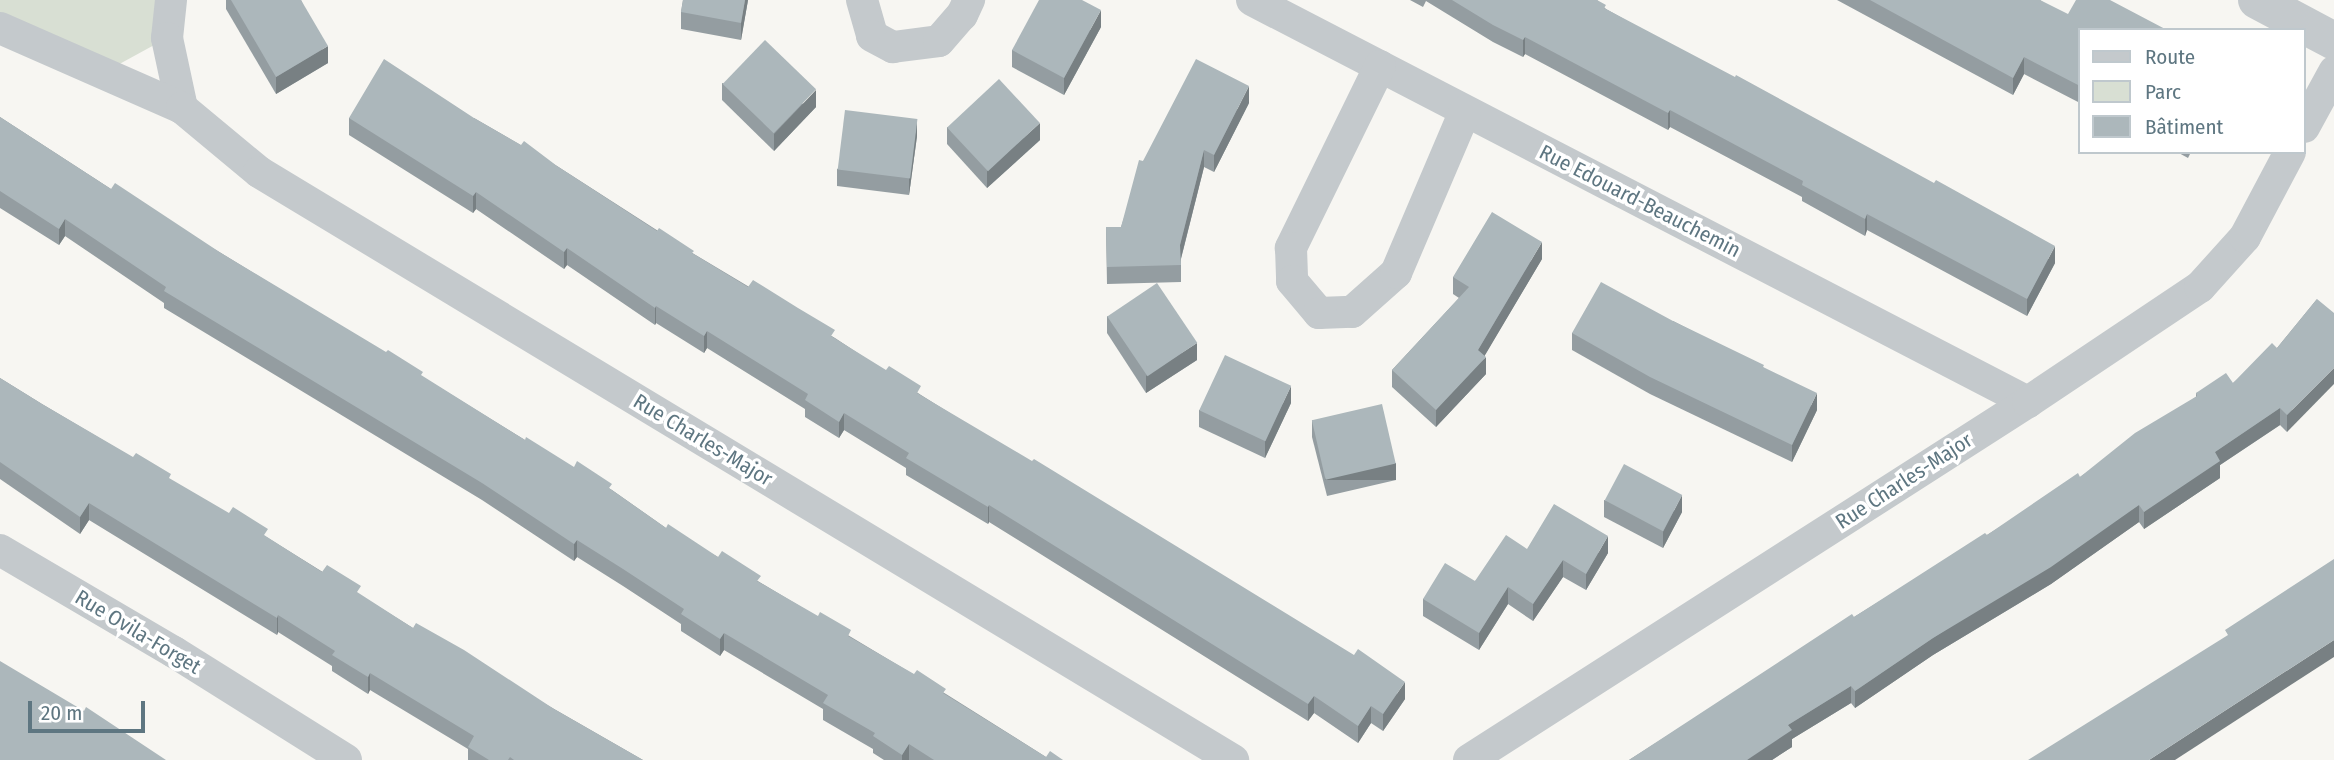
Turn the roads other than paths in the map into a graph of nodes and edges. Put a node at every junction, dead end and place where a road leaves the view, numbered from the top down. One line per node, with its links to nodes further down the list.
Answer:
1 (171, 0): 10 (street)
2 (862, 0): 3 (street)
3 (970, 0)
4 (1252, 0): 8 (street, Rue Edouard-Beauchemin)
5 (2257, 0): 7 (street)
6 (0, 28): 10 (street, Rue Charles-Major)
7 (2334, 41)
8 (1380, 66): 11 (street, Rue Edouard-Beauchemin); 11 (street)
9 (2334, 72): 12 (street)
10 (182, 108): 17 (street, Rue Charles-Major)
11 (1465, 111): 14 (street, Rue Edouard-Beauchemin)
12 (2306, 123)
13 (2289, 154): 14 (street, Rue Charles-Major)
14 (2028, 402): 18 (street, Rue Charles-Major)
15 (0, 550): 16 (street, Rue Ovila-Forget)
16 (346, 760)
17 (1233, 760)
18 (1469, 760)

